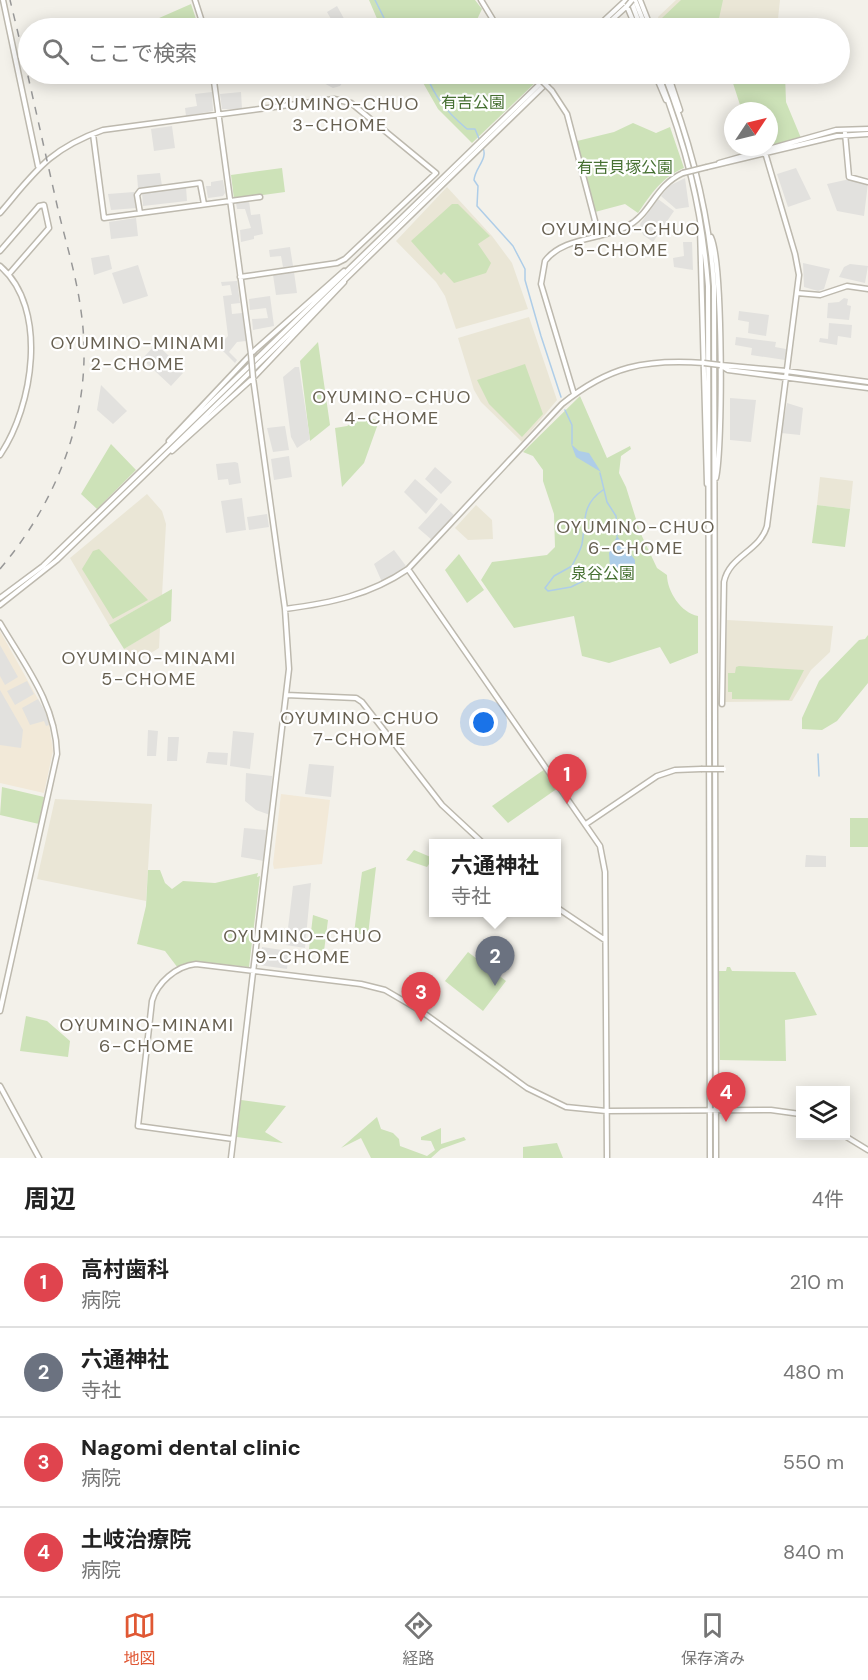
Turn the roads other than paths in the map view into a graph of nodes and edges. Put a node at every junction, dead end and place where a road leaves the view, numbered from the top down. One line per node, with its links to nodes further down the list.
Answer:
1 (3, 0): 14 (street)
2 (195, 0): 6 (street)
3 (481, 0): 7 (street)
4 (640, 0): 13 (street)
5 (628, 1): 8 (street); 9 (street); 10 (street); 11 (street); 12 (street)
6 (201, 18)
7 (492, 18)
8 (608, 18)
9 (612, 18)
10 (633, 18)
11 (636, 18)
12 (639, 18)
13 (647, 18)
14 (18, 72)
15 (21, 84): 32 (street)
16 (214, 84): 22 (street)
17 (540, 84): 27 (street)
18 (545, 84): 27 (street)
19 (545, 84): 41 (street, bridge)
20 (661, 84): 39 (street)
21 (670, 84): 40 (street)
22 (218, 115): 25 (street); 35 (street); 47 (street)
23 (868, 129): 24 (street)
24 (845, 132): 26 (street); 29 (street); 33 (street)
25 (93, 134): 32 (street); 38 (street)
26 (868, 134)
27 (485, 140): 28 (street)
28 (478, 146): 43 (street); 46 (street)
29 (778, 148)
30 (750, 156): 41 (street, bridge)
31 (766, 156): 49 (street)
32 (38, 167): 37 (street)
33 (868, 182)
34 (260, 197): 35 (street)
35 (230, 201): 36 (street); 47 (street)
36 (204, 204): 38 (street); 38 (street)
37 (0, 213)
38 (140, 213)
39 (701, 218): 51 (street); 61 (street)
40 (710, 234): 52 (street); 60 (street)
41 (599, 236): 57 (street)
42 (0, 251): 45 (street)
43 (357, 262): 50 (street); 59 (street)
44 (0, 266): 45 (street)
45 (9, 274): 58 (street)
46 (348, 276): 54 (street); 59 (street)
47 (240, 277): 50 (street)
48 (868, 289): 49 (street)
49 (797, 293): 53 (street)
50 (251, 354): 54 (street, bridge); 59 (street)
51 (704, 363): 52 (street, bridge); 57 (street); 61 (street)
52 (720, 365): 53 (street); 60 (street)
53 (786, 373): 55 (street); 56 (street); 68 (street)
54 (253, 378): 59 (street); 65 (street)
55 (868, 382)
56 (868, 388)
57 (574, 394): 62 (street)
58 (0, 455)
59 (159, 457): 63 (street); 64 (street)
60 (714, 484): 77 (street)
61 (709, 496): 77 (street)
62 (408, 568): 65 (street); 70 (street)
63 (0, 598)
64 (0, 605)
65 (285, 609): 67 (street)
66 (0, 623): 75 (street)
67 (286, 695): 71 (street); 74 (street)
68 (722, 704)
69 (724, 769): 70 (street, bridge)
70 (586, 824): 73 (street)
71 (480, 839)
72 (561, 910): 73 (street)
73 (606, 940): 78 (street)
74 (254, 971): 78 (street); 80 (street); 80 (street)
75 (0, 1011)
76 (0, 1086): 83 (street)
77 (713, 1109): 78 (street); 79 (street); 86 (street); 87 (street)
78 (606, 1111): 85 (street)
79 (796, 1113)
80 (233, 1139): 84 (street)
81 (850, 1139): 82 (street)
82 (868, 1150)
83 (39, 1158)
84 (231, 1158)
85 (608, 1158)
86 (710, 1158)
87 (716, 1158)

